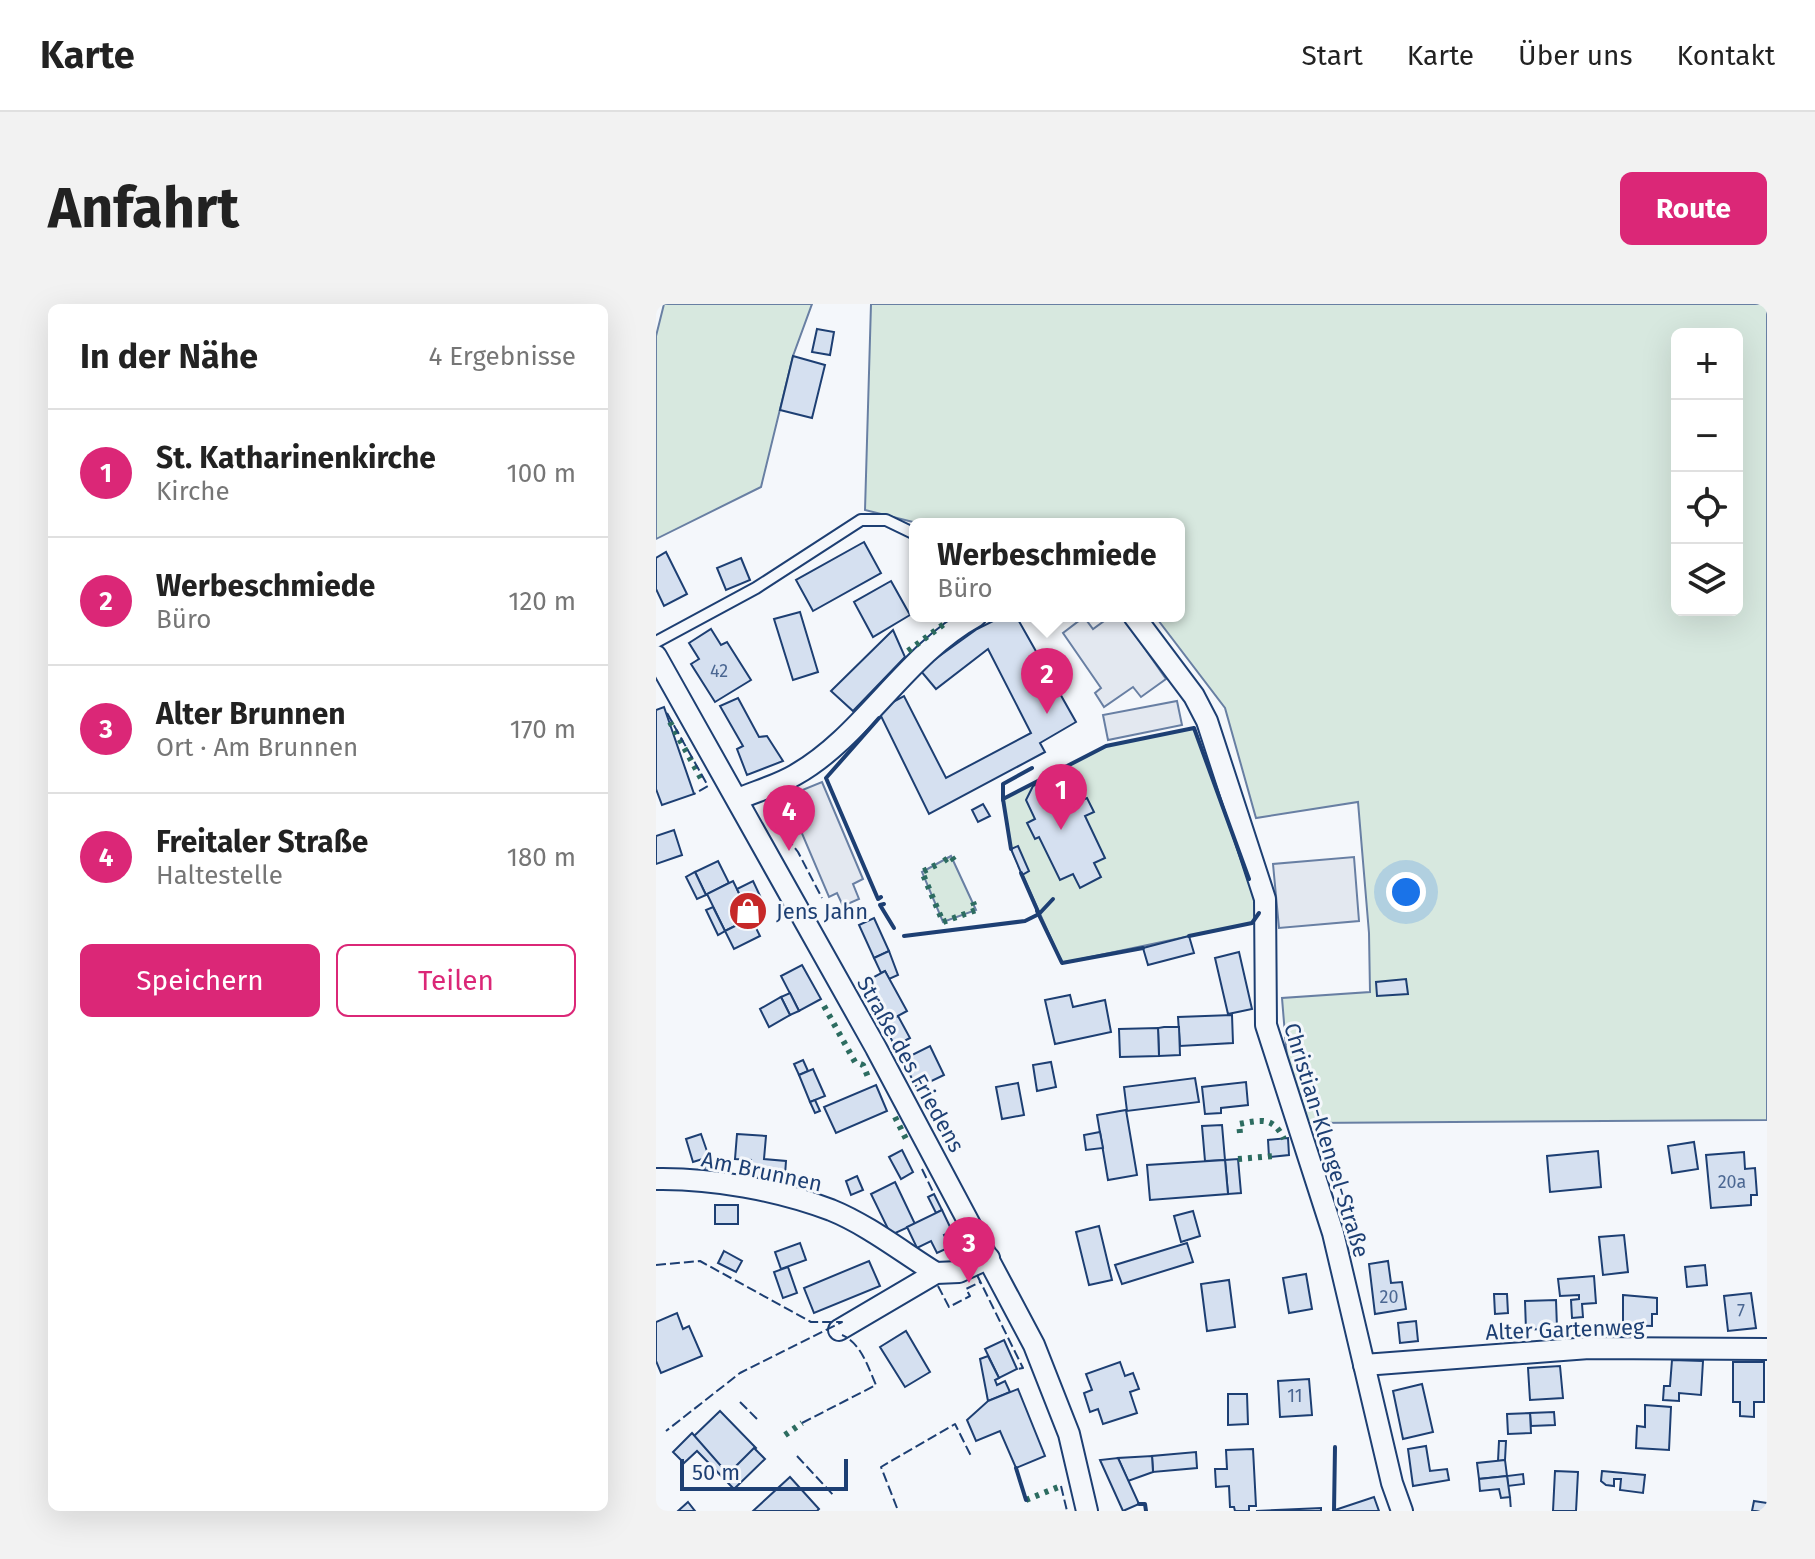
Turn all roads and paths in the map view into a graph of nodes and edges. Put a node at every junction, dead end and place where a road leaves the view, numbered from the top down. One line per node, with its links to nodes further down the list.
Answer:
1 (909, 531): 4 (lane)
2 (963, 622): 6 (street)
3 (1138, 622): 12 (street, Christian-Klengel-Straße)
4 (656, 642)
5 (656, 656): 6 (street, Straße des Friedens)
6 (738, 799): 8 (street, Straße des Friedens)
7 (656, 1179): 9 (street, Am Brunnen)
8 (989, 1258): 9 (street); 13 (street, Straße des Friedens)
9 (936, 1273): 10 (street)
10 (839, 1330)
11 (1767, 1349): 12 (street, Alter Gartenweg)
12 (1364, 1365): 14 (street, Christian-Klengel-Straße)
13 (1087, 1511)
14 (1402, 1511)

